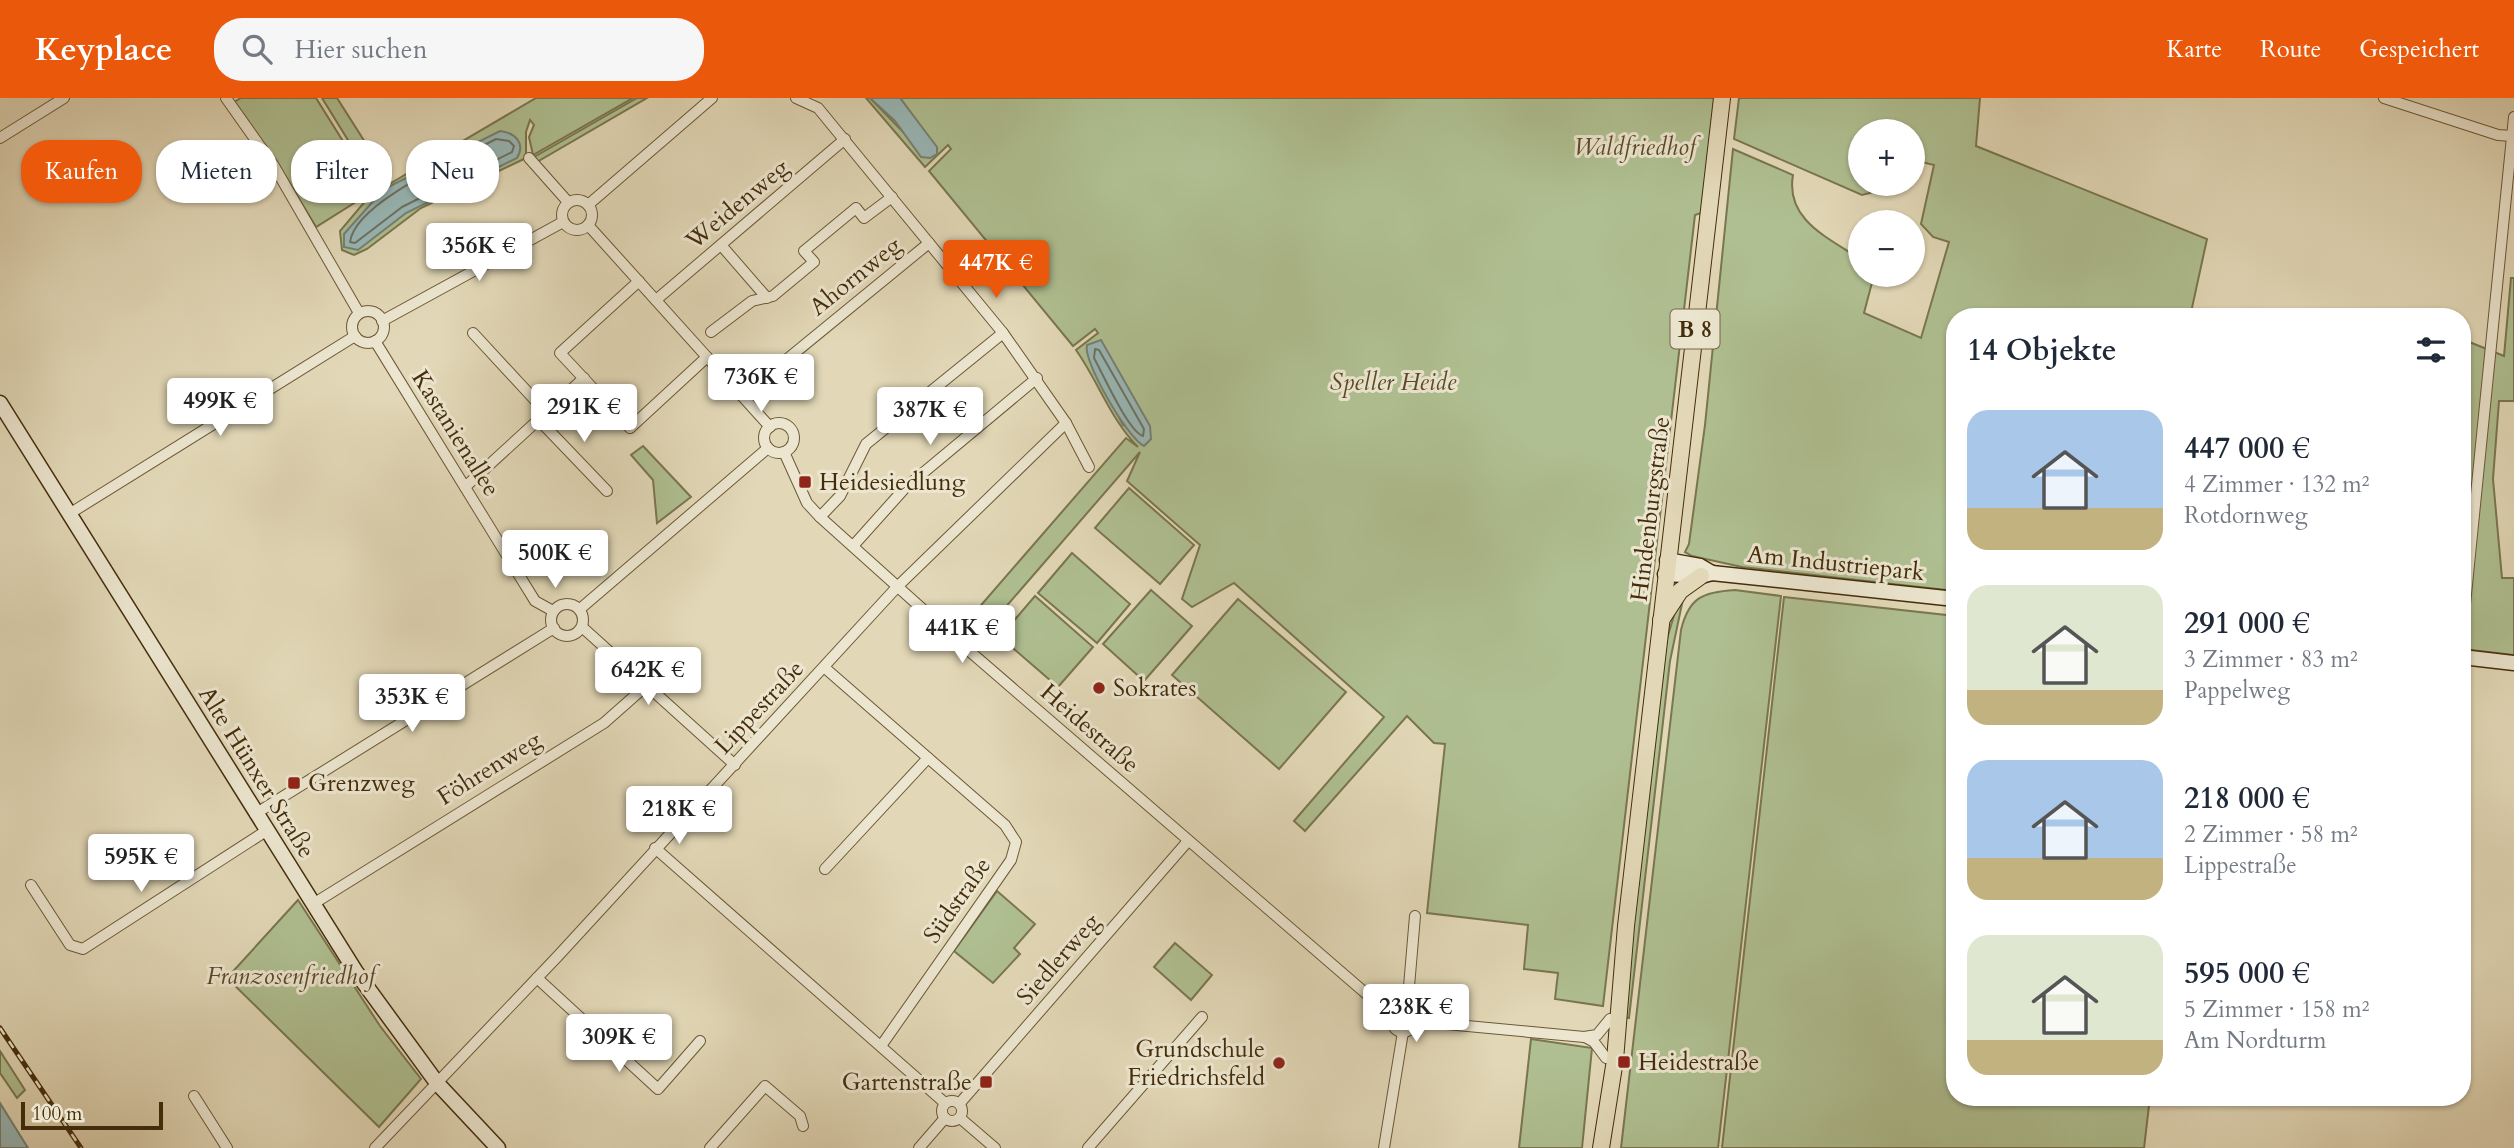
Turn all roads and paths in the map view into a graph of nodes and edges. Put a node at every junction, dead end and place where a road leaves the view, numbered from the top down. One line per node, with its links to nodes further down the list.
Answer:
1 (64, 98): 9 (street)
2 (226, 98): 22 (street)
3 (712, 98): 14 (street)
4 (796, 98): 10 (street)
5 (1722, 98): 46 (main road, Hindenburgstraße / B 8)
6 (2384, 98): 8 (street)
7 (2514, 117): 8 (street)
8 (2512, 136): 44 (street)
9 (0, 138)
10 (845, 139): 12 (street); 18 (street, Weidenweg)
11 (529, 158): 13 (street)
12 (892, 197): 17 (street); 20 (street)
13 (568, 202): 14 (street); 15 (street)
14 (589, 205): 16 (street)
15 (564, 222): 16 (street); 23 (street)
16 (588, 225): 19 (street, Heidestraße)
17 (929, 243): 26 (street); 32 (street, Ahornweg)
18 (721, 245): 20 (street); 21 (street, Weidenweg)
19 (639, 281): 21 (street, Heidestraße); 30 (street)
20 (767, 298): 24 (street)
21 (656, 300): 29 (street, Heidestraße)
22 (359, 313): 23 (street); 27 (street)
23 (382, 321): 28 (street)
24 (711, 332)
25 (472, 333): 34 (street)
26 (1003, 333): 31 (street); 43 (street)
27 (355, 336): 28 (street); 42 (street)
28 (375, 341): 40 (street, Kastanienallee)
29 (706, 356): 30 (street); 32 (street, Heidestraße)
30 (584, 378): 34 (street)
31 (1037, 378): 35 (street); 45 (street)
32 (742, 396): 36 (street, Heidestraße)
33 (0, 404): 42 (street, Alte Hünxer Straße)
34 (542, 415): 40 (street); 41 (street)
35 (1066, 423): 39 (street); 48 (street, Lippestraße)
36 (770, 427): 37 (street); 38 (street, Heidestraße)
37 (768, 448): 38 (street); 50 (street)
38 (784, 452): 43 (street, Heidestraße)
39 (1089, 467)
40 (465, 487): 51 (street, Kastanienallee)
41 (607, 491)
42 (69, 514): 61 (street, Alte Hünxer Straße)
43 (820, 517): 45 (street, Heidestraße)
44 (2471, 544)
45 (853, 547): 48 (street, Heidestraße)
46 (1666, 567): 47 (street, Am Industriepark); 52 (main road, Hindenburgstraße / B 8)
47 (1706, 574): 49 (street, Am Industriepark); 52 (main road)
48 (897, 587): 57 (street, Lippestraße); 63 (street, Heidestraße)
49 (1946, 598)
50 (580, 610): 51 (street); 54 (street)
51 (553, 611): 53 (street)
52 (1660, 622): 69 (main road, Hindenburgstraße / B 8)
53 (554, 628): 54 (street); 61 (street)
54 (582, 628): 58 (street)
55 (2471, 658): 56 (street)
56 (2514, 663)
57 (825, 668): 59 (street, Südstraße); 60 (street, Lippestraße)
58 (647, 685): 60 (street); 67 (street, Föhrenweg)
59 (928, 758): 65 (street); 79 (street, Südstraße)
60 (735, 765): 64 (street, Lippestraße)
61 (255, 814): 62 (street, Alte Hünxer Straße)
62 (266, 831): 66 (street); 67 (street, Alte Hünxer Straße)
63 (1188, 841): 72 (street, Heidestraße); 84 (street, Siedlerweg)
64 (655, 848): 70 (street, Lippestraße); 79 (street)
65 (825, 869)
66 (32, 885)
67 (313, 904): 81 (street, Alte Hünxer Straße)
68 (1415, 916): 71 (street)
69 (1626, 926): 74 (main road, Hindenburgstraße / B 8); 88 (main road, Hindenburgstraße / B 8)
70 (537, 978): 78 (street); 81 (street, Lippestraße)
71 (1407, 1010): 72 (street); 75 (street)
72 (1392, 1016): 76 (street, Heidestraße)
73 (1202, 1017): 95 (street)
74 (1611, 1018): 77 (street); 80 (main road, Hindenburgstraße / B 8)
75 (1414, 1021): 76 (street); 77 (street)
76 (1403, 1032): 96 (street)
77 (1584, 1037): 80 (street)
78 (700, 1041)
79 (881, 1046): 83 (street)
80 (1606, 1058): 88 (main road, Hindenburgstraße / B 8)
81 (437, 1083): 90 (street, Lippestraße); 91 (street, Alte Hünxer Straße)
82 (194, 1096): 89 (street)
83 (945, 1103): 84 (street); 85 (street)
84 (960, 1103): 86 (street)
85 (945, 1118): 86 (street); 93 (street)
86 (960, 1118): 94 (street)
87 (803, 1126): 92 (street)
88 (1602, 1144)
89 (227, 1148)
90 (374, 1148)
91 (498, 1148)
92 (710, 1148)
93 (919, 1148)
94 (995, 1148)
95 (1088, 1148)
96 (1384, 1148)

